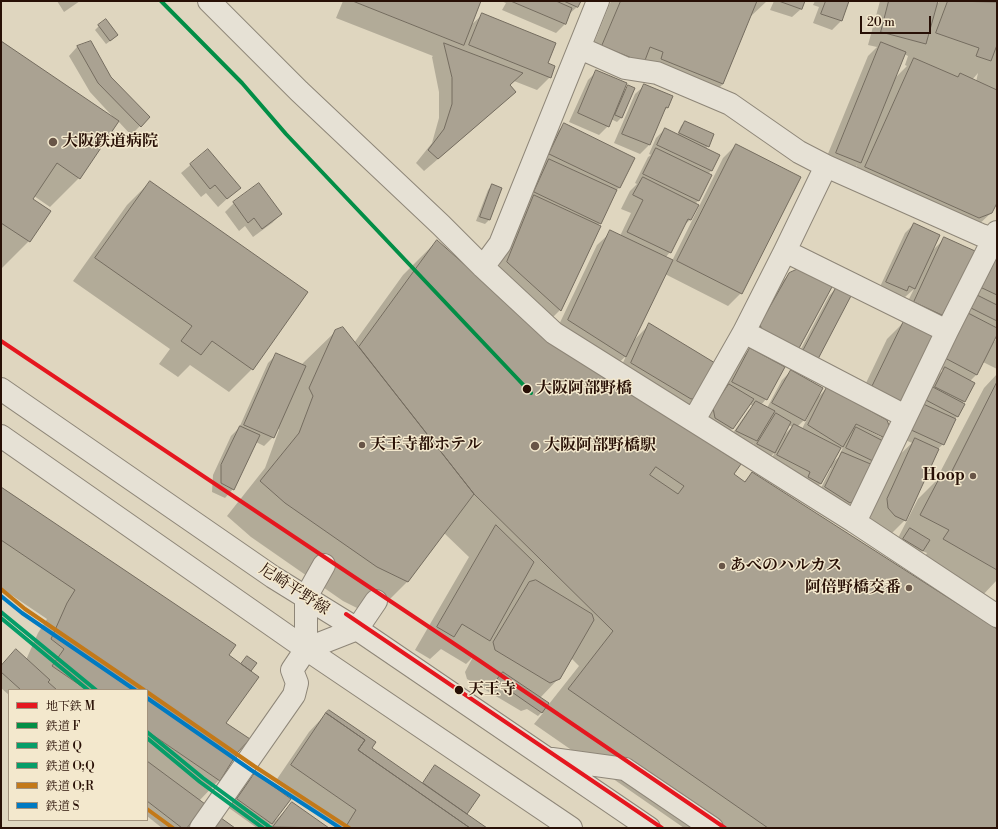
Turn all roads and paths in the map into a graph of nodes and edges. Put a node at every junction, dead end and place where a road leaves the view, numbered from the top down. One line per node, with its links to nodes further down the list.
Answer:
1 (209, 1): 7 (street)
2 (598, 1): 3 (street)
3 (580, 48): 4 (street); 7 (street)
4 (826, 166): 5 (street); 6 (street)
5 (996, 237): 8 (street)
6 (785, 252): 8 (street); 9 (street)
7 (483, 268): 12 (street)
8 (947, 331): 11 (street)
9 (744, 332): 11 (street); 12 (street)
10 (1, 390): 16 (street, 尼崎平野線)
11 (905, 416): 14 (street)
12 (694, 420): 14 (street)
13 (1, 436): 20 (street)
14 (855, 522): 18 (street)
15 (324, 565): 16 (street)
16 (306, 597): 19 (street, 尼崎平野線); 20 (street)
17 (376, 601): 19 (street)
18 (997, 616)
19 (357, 629): 20 (street); 21 (street, 尼崎平野線)
20 (306, 649): 22 (street); 23 (street)
21 (547, 758): 24 (street, 尼崎平野線); 25 (street)
22 (201, 828)
23 (571, 828)
24 (649, 828)
25 (712, 828)

